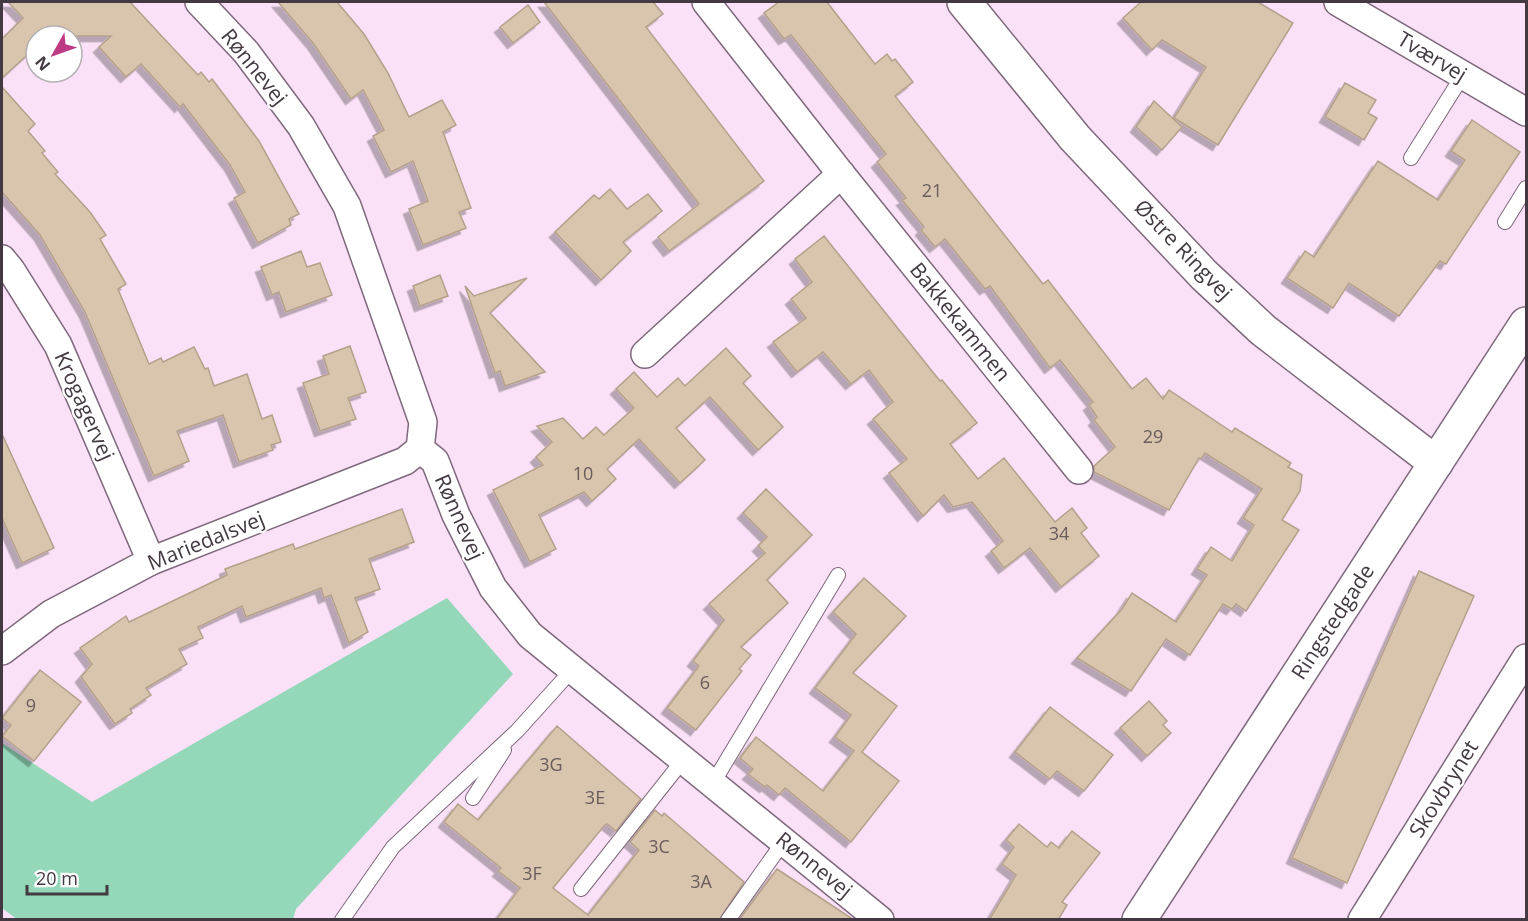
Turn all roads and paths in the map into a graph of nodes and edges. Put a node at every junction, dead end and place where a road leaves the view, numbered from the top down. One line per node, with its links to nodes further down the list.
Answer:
1 (199, 2): 14 (street, Rønnevej)
2 (706, 2): 8 (street, Bakkekammen)
3 (964, 2): 15 (street, Østre Ringvej)
4 (1338, 2): 5 (street, Tværvej)
5 (1463, 75): 6 (street, Tværvej); 7 (lane)
6 (1527, 112)
7 (1411, 158)
8 (841, 174): 13 (street); 16 (street, Bakkekammen)
9 (1527, 188): 10 (lane)
10 (1505, 222)
11 (2, 259): 17 (street, Krogagervej)
12 (1527, 324): 15 (street, Ringstedgade)
13 (645, 354)
14 (420, 448): 17 (street, Mariedalsvej); 21 (street, Rønnevej)
15 (1436, 464): 31 (street, Ringstedgade)
16 (1079, 470)
17 (152, 561): 19 (street, Mariedalsvej)
18 (838, 575): 24 (lane)
19 (2, 651)
20 (1527, 658): 32 (street, Skovbrynet)
21 (572, 670): 22 (lane); 23 (street, Rønnevej)
22 (517, 731): 25 (lane); 28 (lane)
23 (684, 759): 24 (street, Rønnevej); 27 (lane)
24 (713, 783): 26 (street, Rønnevej)
25 (472, 798)
26 (784, 841): 29 (lane); 30 (street, Rønnevej)
27 (581, 889)
28 (342, 920)
29 (728, 920)
30 (880, 920)
31 (1139, 920)
32 (1362, 920)

